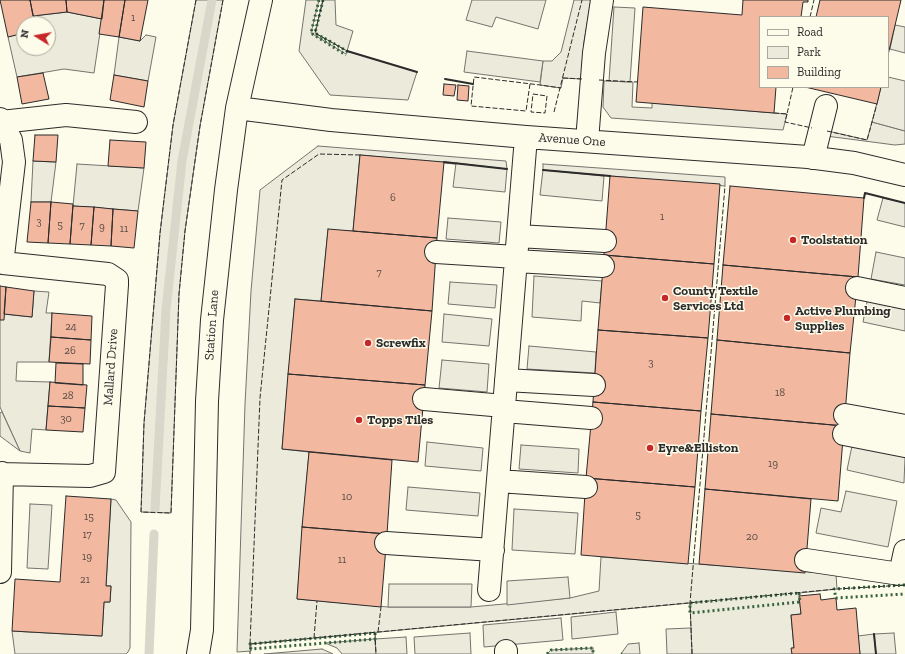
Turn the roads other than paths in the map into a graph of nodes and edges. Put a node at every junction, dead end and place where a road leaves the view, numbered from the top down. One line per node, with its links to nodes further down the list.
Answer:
1 (260, 0): 4 (street, Station Lane)
2 (602, 0): 8 (street)
3 (826, 106): 9 (street)
4 (238, 108): 7 (street, Avenue One); 35 (street, Station Lane)
5 (1, 121): 6 (street); 14 (street, Mallard Drive)
6 (136, 122)
7 (526, 137): 8 (street, Avenue One); 11 (street)
8 (587, 141): 9 (street, Avenue One)
9 (813, 158): 10 (street, Avenue One)
10 (905, 175)
11 (518, 236): 12 (street); 15 (street)
12 (605, 241)
13 (436, 252): 15 (street)
14 (2, 256): 26 (street, Mallard Drive)
15 (516, 259): 16 (street); 19 (street)
16 (603, 266)
17 (857, 288): 18 (street)
18 (905, 298)
19 (506, 380): 20 (street); 22 (street)
20 (594, 385)
21 (424, 399): 22 (street)
22 (504, 409): 23 (street); 27 (street)
23 (591, 418)
24 (905, 426): 25 (street)
25 (905, 446)
26 (1, 473): 33 (street)
27 (498, 482): 28 (street); 30 (street)
28 (586, 487)
29 (386, 543): 30 (street)
30 (493, 550): 34 (street)
31 (905, 551): 32 (street)
32 (806, 560)
33 (0, 572)
34 (489, 590)
35 (198, 654)

